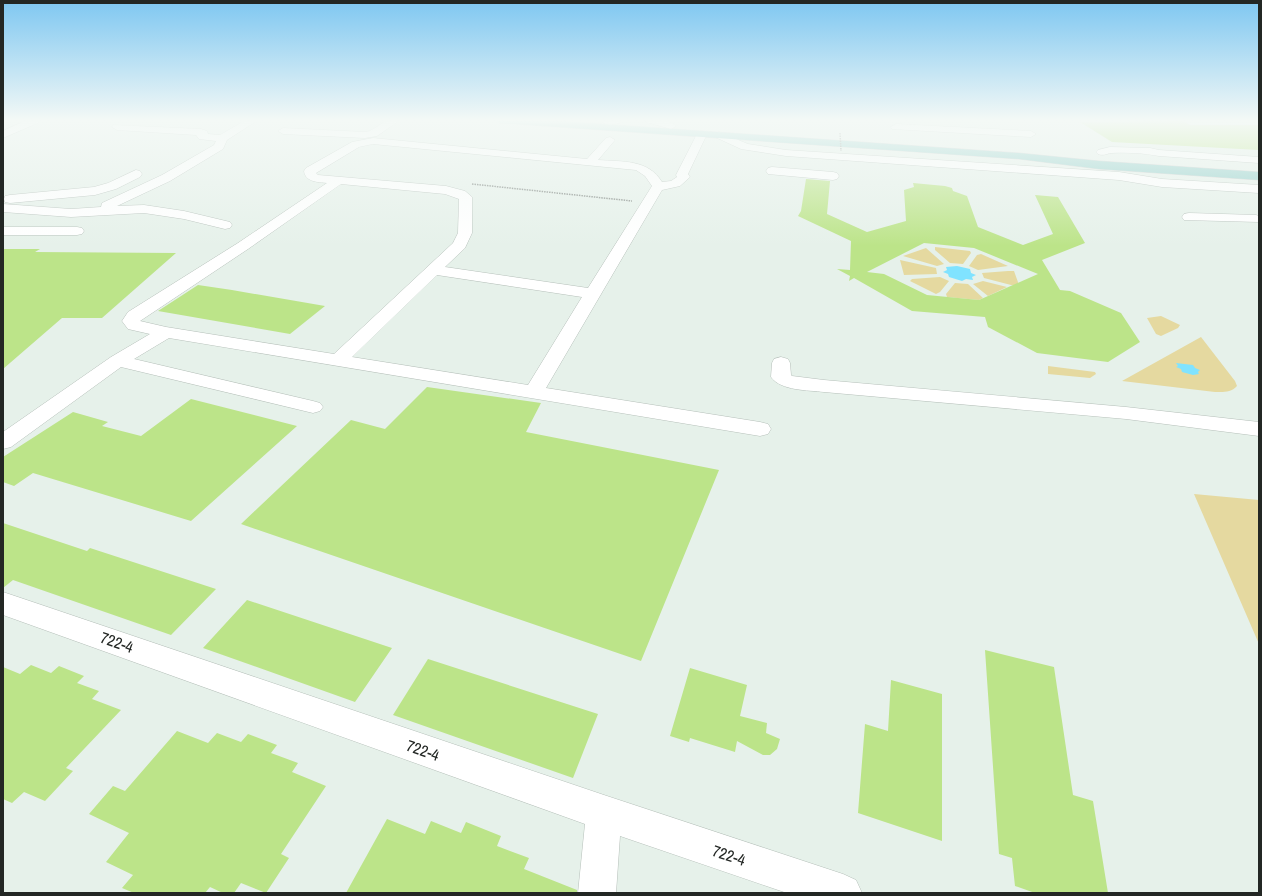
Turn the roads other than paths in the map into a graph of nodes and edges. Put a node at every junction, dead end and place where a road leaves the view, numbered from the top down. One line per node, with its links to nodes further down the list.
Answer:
1 (195, 162): 22 (street)
2 (326, 162): 15 (street)
3 (590, 162): 17 (street)
4 (692, 162): 17 (street)
5 (892, 162): 16 (street)
6 (1077, 162): 14 (main road)
7 (1178, 162): 11 (main road)
8 (1200, 162): 9 (main road)
9 (1259, 166)
10 (772, 171): 13 (street)
11 (1259, 172)
12 (136, 174): 20 (street)
13 (833, 176)
14 (1259, 176)
15 (339, 180): 28 (street); 30 (street)
16 (1134, 181): 18 (street); 19 (street)
17 (658, 186): 29 (street)
18 (1259, 190)
19 (1259, 194)
20 (3, 200)
21 (3, 208): 22 (street)
22 (94, 212): 25 (street)
23 (1189, 217): 24 (street)
24 (1258, 220)
25 (225, 225)
26 (3, 231): 27 (street)
27 (77, 231)
28 (434, 270): 29 (street); 31 (street)
29 (592, 294): 34 (street)
30 (166, 332): 31 (street); 32 (street)
31 (338, 360): 34 (street)
32 (118, 361): 35 (street); 38 (street)
33 (781, 363): 37 (street)
34 (533, 392): 36 (street)
35 (313, 408)
36 (760, 429)
37 (1259, 429)
38 (3, 442)
39 (3, 602): 40 (street, 722-4)
40 (604, 813): 41 (street); 42 (street, 722-4)
41 (597, 893)
42 (843, 893)

